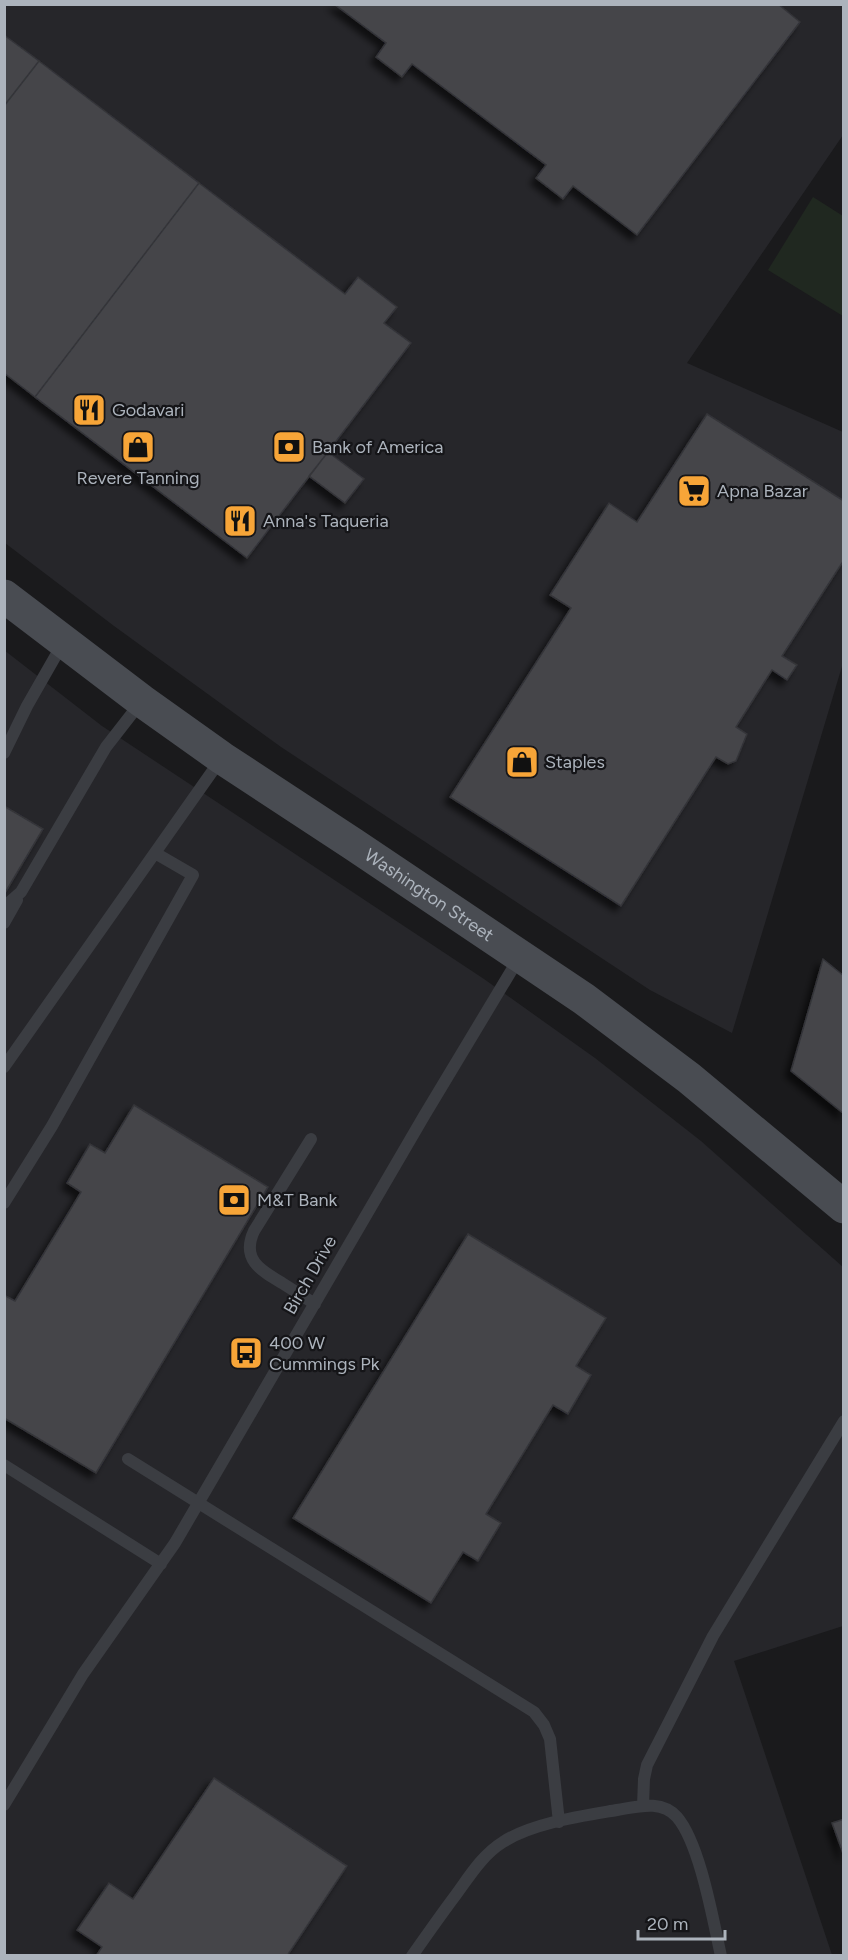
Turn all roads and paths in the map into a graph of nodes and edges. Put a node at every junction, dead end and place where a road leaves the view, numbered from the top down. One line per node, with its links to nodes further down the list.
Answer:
1 (4, 596): 2 (main road, Washington Street)
2 (63, 642): 3 (main road, Washington Street); 4 (lane)
3 (142, 701): 5 (main road, Washington Street); 7 (lane)
4 (4, 753)
5 (222, 758): 6 (lane); 10 (main road, Washington Street)
6 (155, 853): 11 (lane); 13 (lane)
7 (24, 886): 8 (lane); 9 (lane)
8 (4, 907)
9 (4, 923)
10 (520, 957): 14 (main road, Washington Street); 15 (lane, Birch Drive)
11 (4, 1067)
12 (311, 1139): 15 (lane)
13 (4, 1203)
14 (843, 1207)
15 (315, 1304): 19 (lane, Birch Drive)
16 (843, 1420): 22 (lane)
17 (128, 1459): 19 (lane)
18 (4, 1465): 20 (lane)
19 (199, 1503): 20 (lane, Birch Drive); 23 (lane)
20 (161, 1564): 21 (lane, Birch Drive)
21 (4, 1805)
22 (643, 1806): 23 (lane); 25 (lane)
23 (559, 1822): 24 (lane)
24 (412, 1956)
25 (722, 1956)

